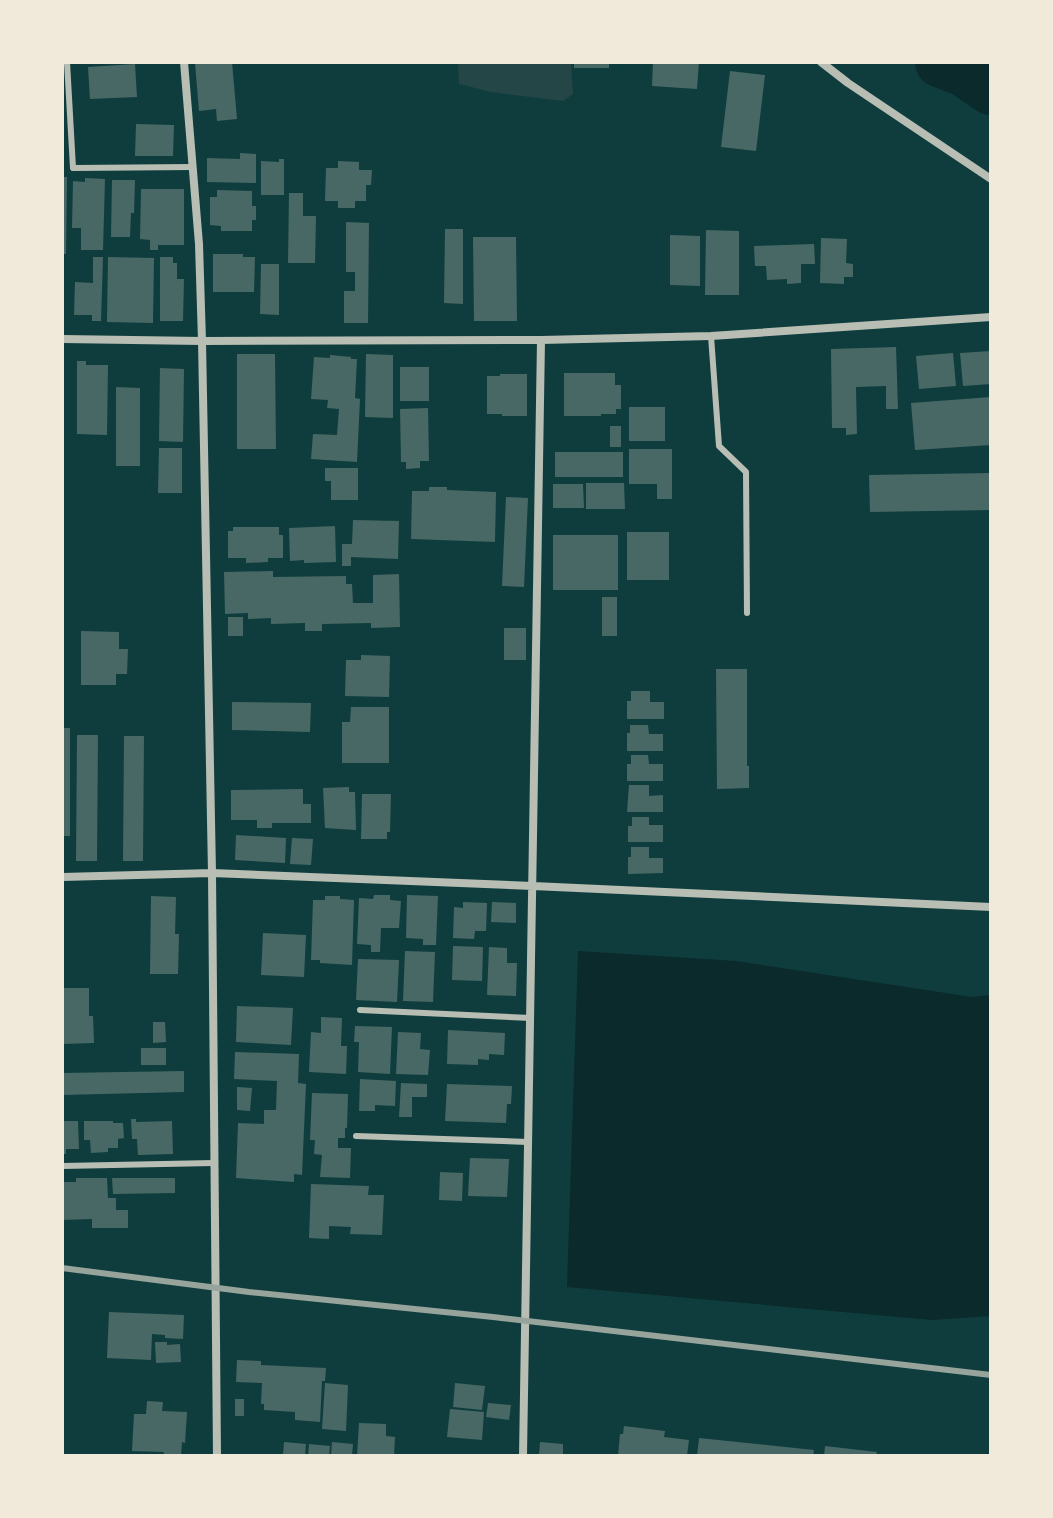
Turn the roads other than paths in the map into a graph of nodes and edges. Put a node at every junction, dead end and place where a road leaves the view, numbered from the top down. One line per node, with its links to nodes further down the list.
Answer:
1 (62, 62): 4 (lane)
2 (184, 62): 4 (street)
3 (821, 62): 5 (street)
4 (192, 167): 10 (street)
5 (991, 179)
6 (991, 317): 7 (street)
7 (711, 336): 9 (street); 11 (lane)
8 (62, 339): 10 (street)
9 (541, 340): 10 (street); 14 (street)
10 (202, 341): 12 (street)
11 (747, 613)
12 (212, 873): 13 (street); 14 (street); 20 (street)
13 (62, 877)
14 (533, 886): 15 (street); 17 (street)
15 (991, 907)
16 (360, 1010): 17 (lane)
17 (531, 1018): 19 (street)
18 (356, 1136): 19 (lane)
19 (528, 1142): 23 (street)
20 (214, 1163): 21 (lane); 22 (street)
21 (62, 1166)
22 (217, 1456)
23 (523, 1456)

